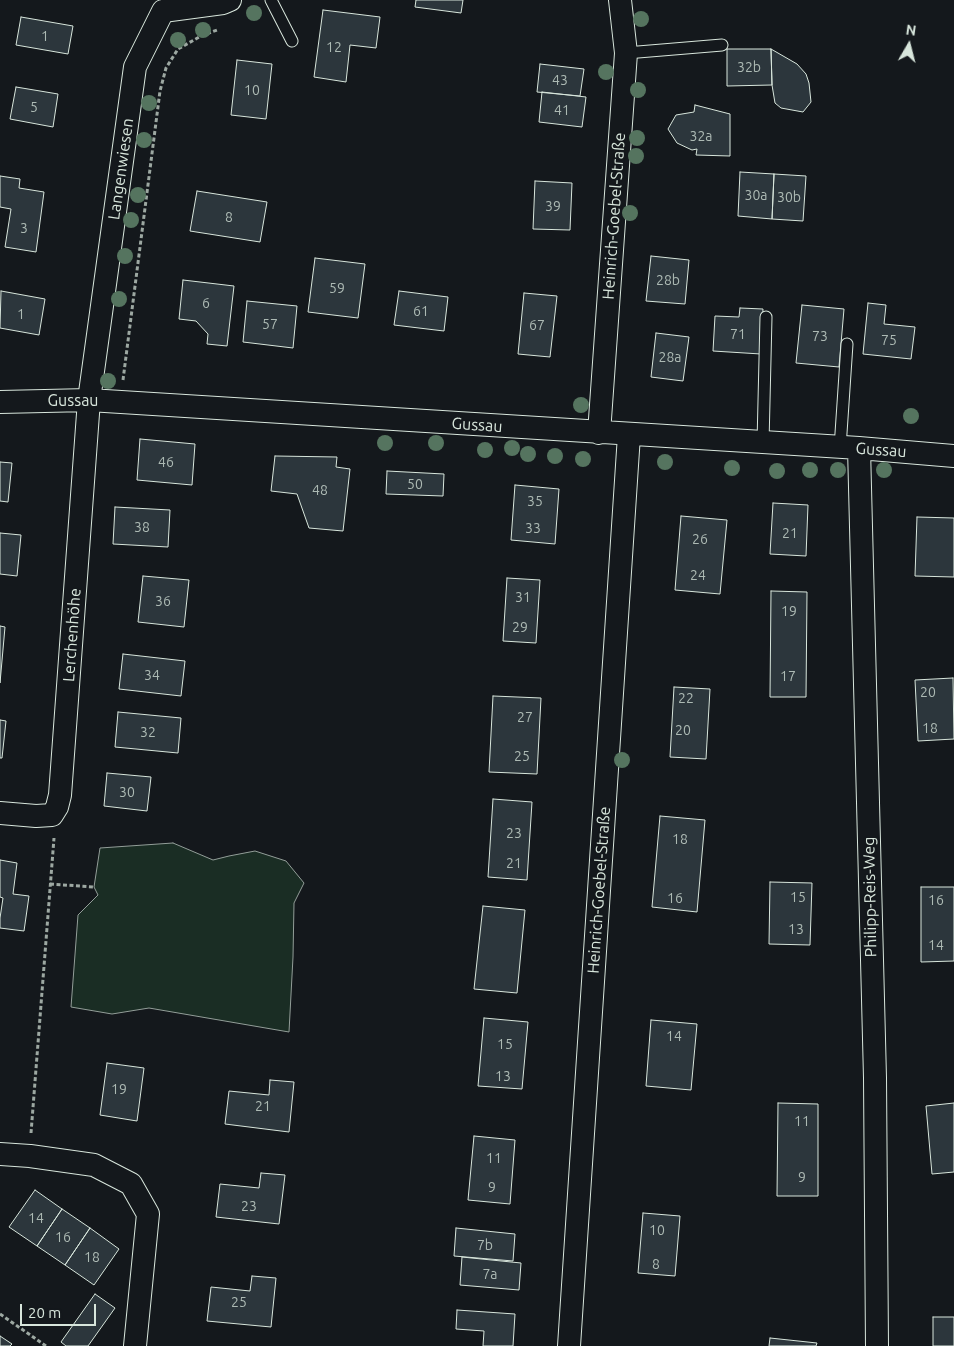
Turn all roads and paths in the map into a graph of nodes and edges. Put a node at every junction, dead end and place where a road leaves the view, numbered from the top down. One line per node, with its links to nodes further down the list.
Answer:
1 (230, 0): 4 (street, Langenwiesen)
2 (271, 0): 6 (lane)
3 (620, 0): 8 (street, Heinrich-Goebel-Straße)
4 (161, 5): 11 (street, Langenwiesen)
5 (201, 36): 13 (path)
6 (292, 41)
7 (722, 45): 8 (lane)
8 (626, 53): 14 (street, Heinrich-Goebel-Straße)
9 (766, 317): 16 (lane)
10 (847, 344): 17 (lane)
11 (89, 400): 12 (street, Gussau); 13 (street, Gussau); 20 (street, Lerchenhöhe)
12 (0, 402)
13 (120, 402): 14 (street, Gussau)
14 (599, 433): 15 (street, Gussau)
15 (629, 435): 16 (street, Gussau); 28 (street, Heinrich-Goebel-Straße)
16 (763, 443): 17 (street, Gussau)
17 (850, 448): 18 (street, Gussau); 29 (street, Philipp-Reis-Weg)
18 (954, 456)
19 (0, 813): 20 (street)
20 (52, 815): 21 (path)
21 (50, 884): 22 (path); 24 (path)
22 (94, 887)
23 (0, 1154): 24 (street)
24 (30, 1156): 27 (street)
25 (0, 1314): 26 (path)
26 (46, 1346)
27 (134, 1346)
28 (569, 1346)
29 (877, 1346)

